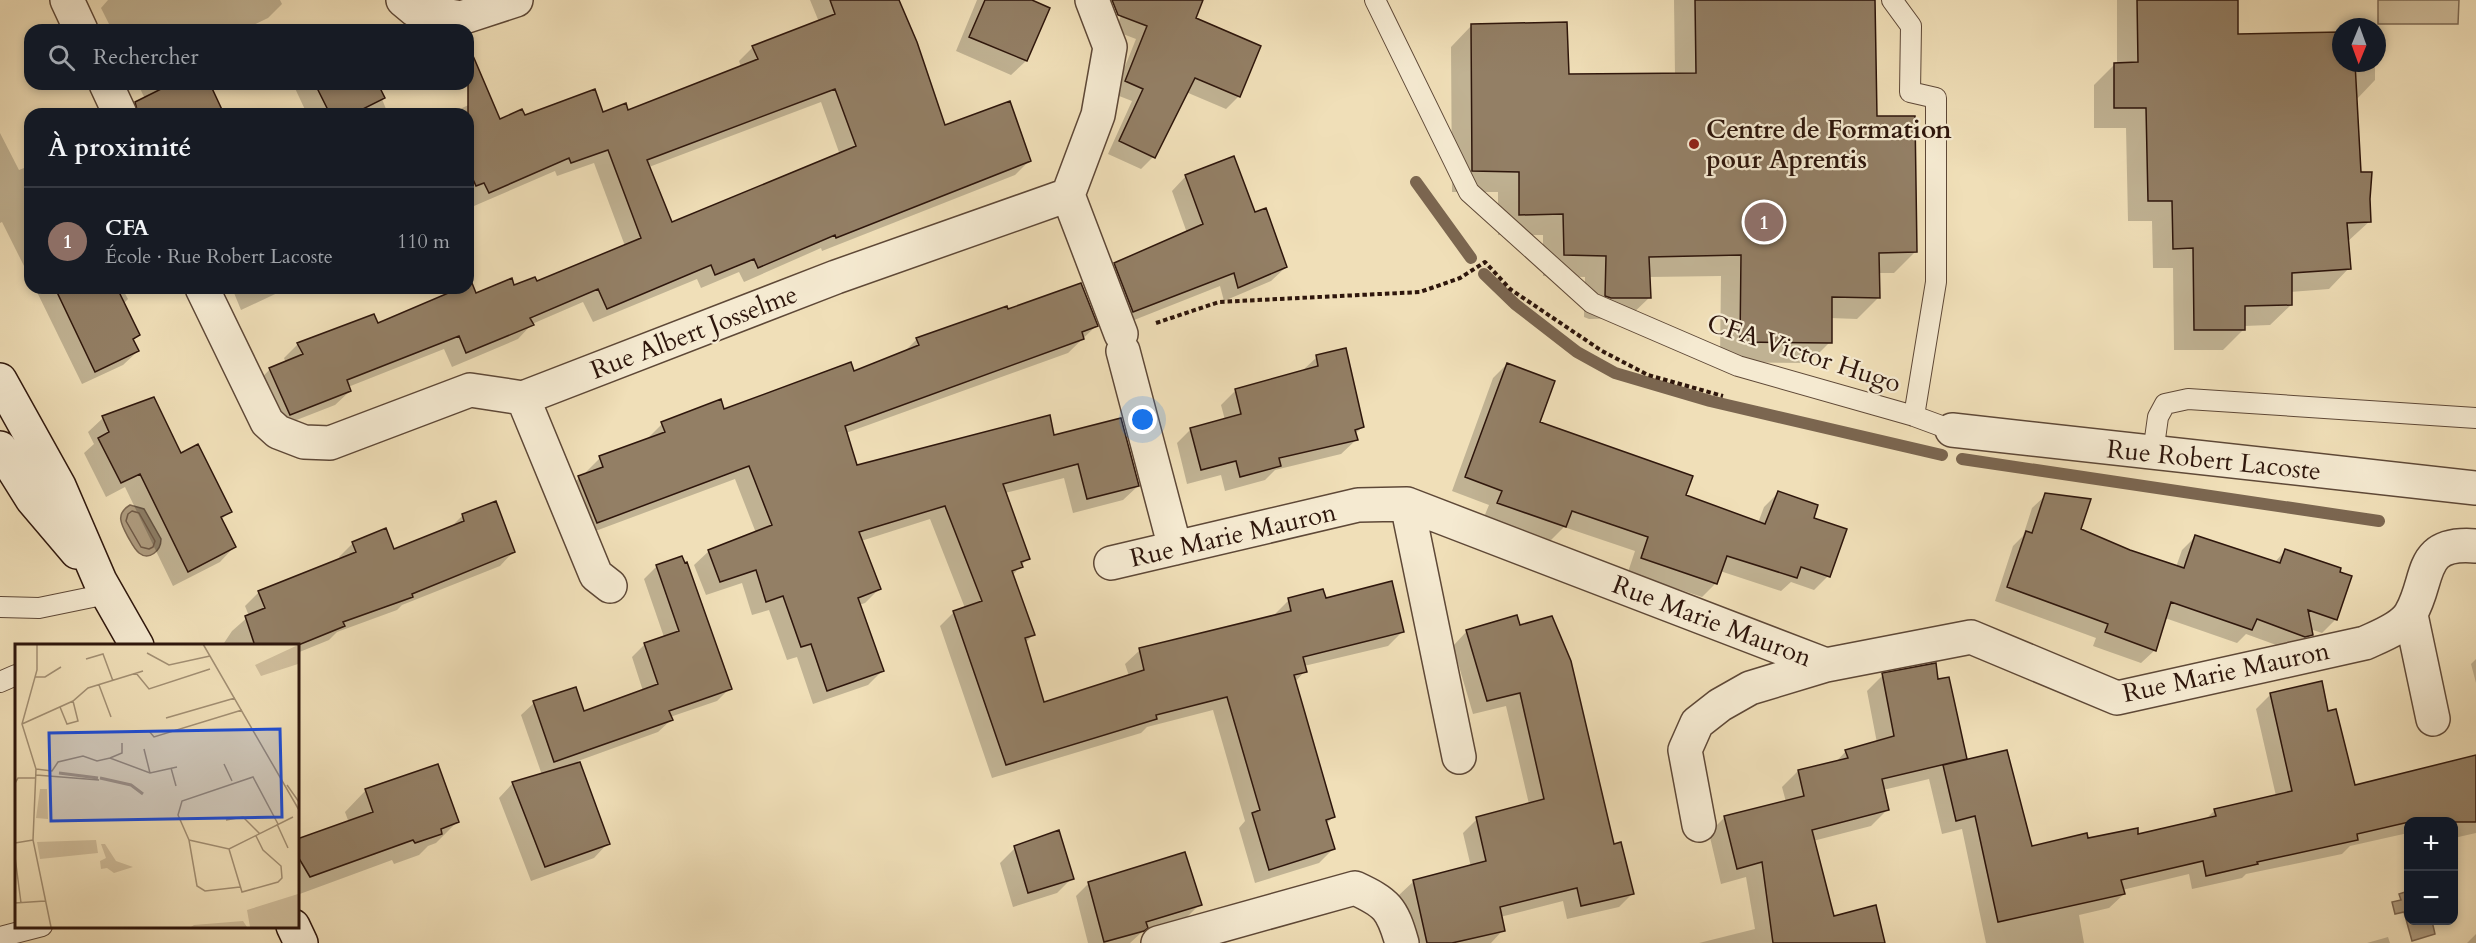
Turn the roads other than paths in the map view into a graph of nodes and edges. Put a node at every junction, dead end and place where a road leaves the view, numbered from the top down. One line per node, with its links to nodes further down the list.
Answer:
1 (67, 0): 7 (street)
2 (403, 0): 3 (street)
3 (516, 0)
4 (1092, 0): 10 (street)
5 (1376, 0): 14 (lane, CFA Victor Hugo)
6 (1892, 0): 14 (lane)
7 (78, 24)
8 (109, 90): 9 (street)
9 (117, 108)
10 (1068, 195): 13 (street, Rue Albert Josselme); 22 (street)
11 (205, 294): 13 (street, Rue Albert Josselme)
12 (0, 380): 25 (street)
13 (523, 398): 24 (street)
14 (1914, 416): 16 (lane, CFA Victor Hugo)
15 (2476, 418): 18 (lane)
16 (1952, 430): 18 (street, Rue Robert Lacoste)
17 (0, 448): 25 (street)
18 (2153, 453): 19 (street, Rue Robert Lacoste)
19 (2476, 488)
20 (1407, 504): 22 (street, Rue Marie Mauron); 29 (street, Rue Marie Mauron); 33 (street)
21 (2476, 546): 27 (street)
22 (1175, 548): 23 (street, Rue Marie Mauron)
23 (1112, 563)
24 (610, 586)
25 (104, 587): 26 (lane); 28 (street)
26 (0, 607)
27 (2411, 615): 29 (street, Rue Marie Mauron); 32 (street)
28 (135, 644)
29 (1826, 664): 34 (street)
30 (15, 675): 31 (lane)
31 (0, 682)
32 (2433, 719)
33 (1459, 757)
34 (1699, 825)
35 (38, 928): 37 (lane)
36 (294, 928): 38 (street)
37 (0, 938)
38 (301, 943)
39 (1158, 943): 40 (street)
40 (1402, 943)

